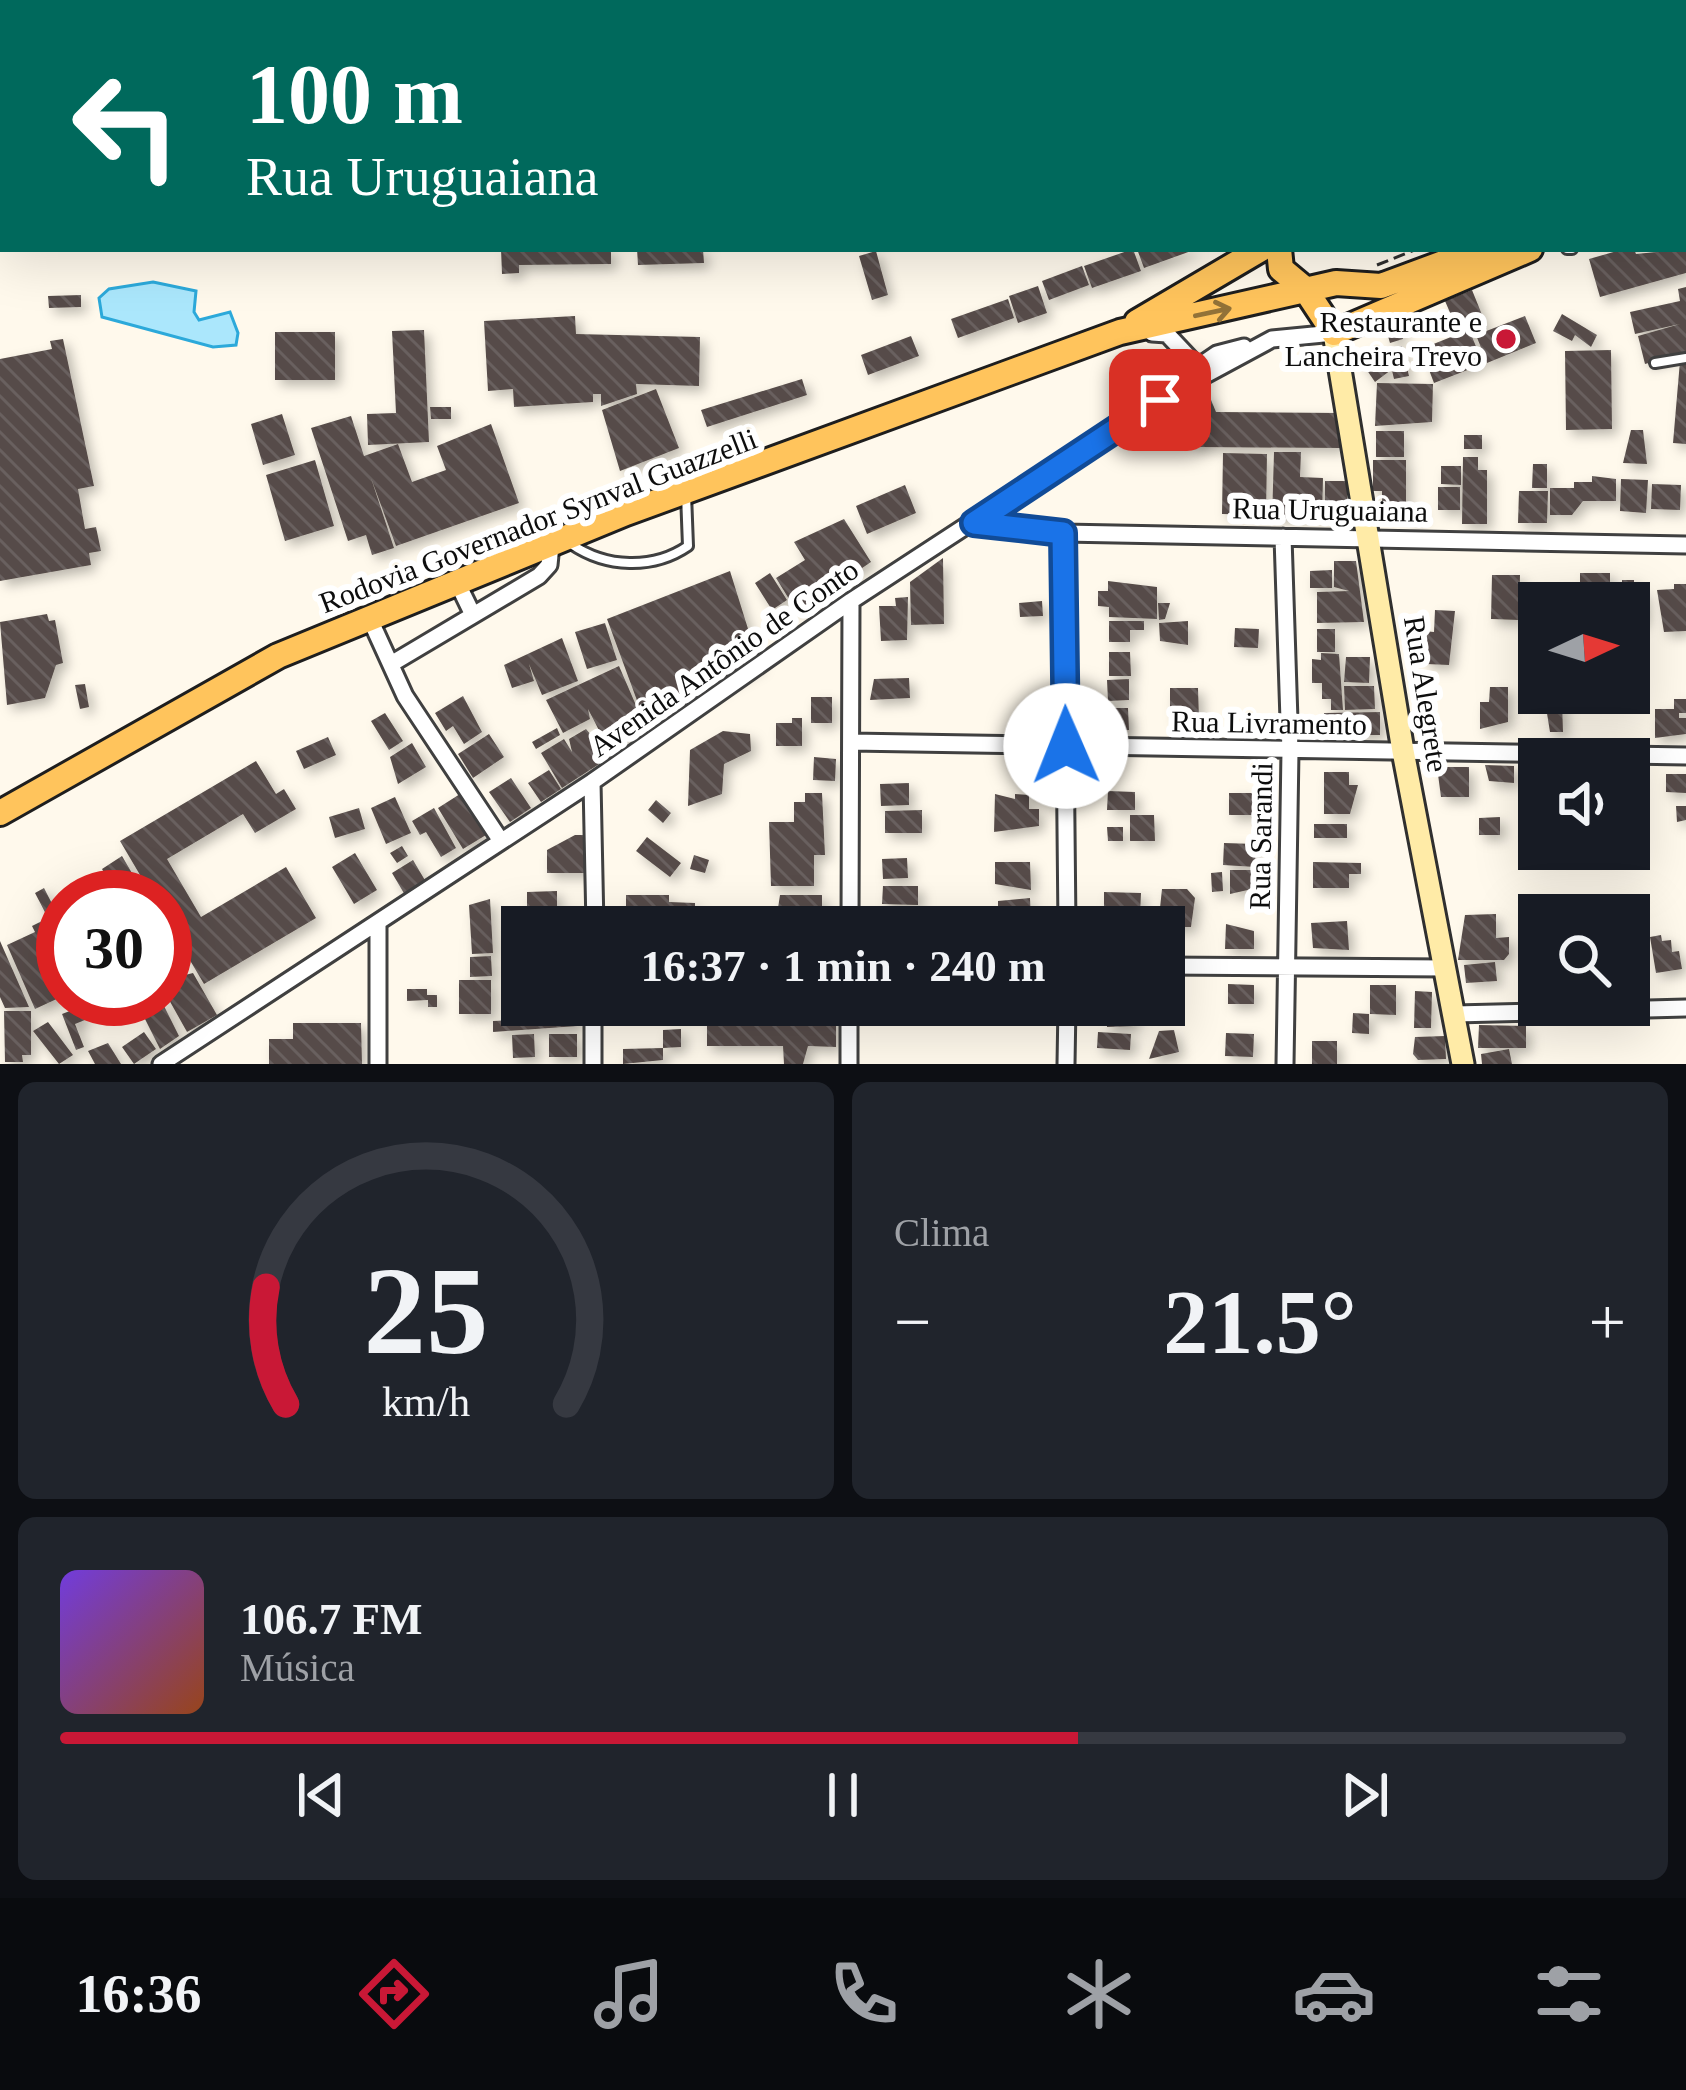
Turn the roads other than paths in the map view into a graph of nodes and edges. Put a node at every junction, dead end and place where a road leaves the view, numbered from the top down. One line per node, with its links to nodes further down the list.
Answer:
1 (1256, 252): 6 (main road, Rodovia Governador Synval Guazzelli)
2 (1279, 252): 5 (main road)
3 (1473, 252): 5 (main road, Rodovia Governador Synval Guazzelli)
4 (1523, 252): 7 (main road)
5 (1305, 289): 6 (main road, Rodovia Governador Synval Guazzelli, one-way to 5); 7 (main road)
6 (1120, 332): 11 (street); 13 (main road, Rodovia Governador Synval Guazzelli)
7 (1334, 333): 8 (street, Avenida Antônio de Conto); 17 (street, Rua Alegrete)
8 (1272, 339): 11 (street); 12 (street, Avenida Antônio de Conto)
9 (1686, 358): 10 (lane)
10 (1655, 363)
11 (1198, 367): 12 (street)
12 (1160, 400): 14 (street, Avenida Antônio de Conto)
13 (686, 493): 18 (main road, Rodovia Governador Synval Guazzelli); 18 (lane)
14 (974, 523): 15 (street, Rua Uruguaiana); 21 (street, Avenida Antônio de Conto)
15 (1063, 533): 16 (street, Rua Uruguaiana); 26 (street)
16 (1283, 537): 17 (street, Rua Uruguaiana); 27 (street, Rua Sarandi)
17 (1372, 537): 19 (street, Rua Uruguaiana); 28 (street, Rua Alegrete)
18 (558, 543): 20 (main road, Rodovia Governador Synval Guazzelli); 22 (street)
19 (1686, 544)
20 (457, 582): 22 (street); 23 (main road, Rodovia Governador Synval Guazzelli)
21 (851, 601): 25 (street); 30 (street, Avenida Antônio de Conto)
22 (472, 615): 24 (street)
23 (369, 617): 24 (street); 31 (main road, Rodovia Governador Synval Guazzelli)
24 (391, 664): 32 (street)
25 (851, 742): 26 (street, Rua Livramento); 34 (street)
26 (1066, 746): 27 (street, Rua Livramento); 35 (street)
27 (1290, 751): 28 (street, Rua Livramento); 38 (street, Rua Sarandi)
28 (1403, 752): 29 (street, Rua Livramento); 39 (street, Rua Alegrete)
29 (1686, 756)
30 (592, 782): 32 (street, Avenida Antônio de Conto); 33 (street)
31 (0, 813)
32 (501, 841): 36 (street, Avenida Antônio de Conto)
33 (595, 906)
34 (850, 906)
35 (1067, 906)
36 (378, 925): 45 (street, Avenida Antônio de Conto); 46 (street)
37 (1185, 966): 38 (street)
38 (1287, 968): 39 (street); 50 (street, Rua Sarandi)
39 (1445, 968): 41 (street, Rua Alegrete)
40 (1686, 1009): 41 (street)
41 (1455, 1014): 51 (street, Rua Alegrete)
42 (593, 1026): 47 (street)
43 (849, 1026): 48 (street)
44 (1066, 1026): 49 (street)
45 (161, 1064)
46 (378, 1064)
47 (592, 1064)
48 (849, 1064)
49 (1066, 1064)
50 (1285, 1064)
51 (1463, 1064)

